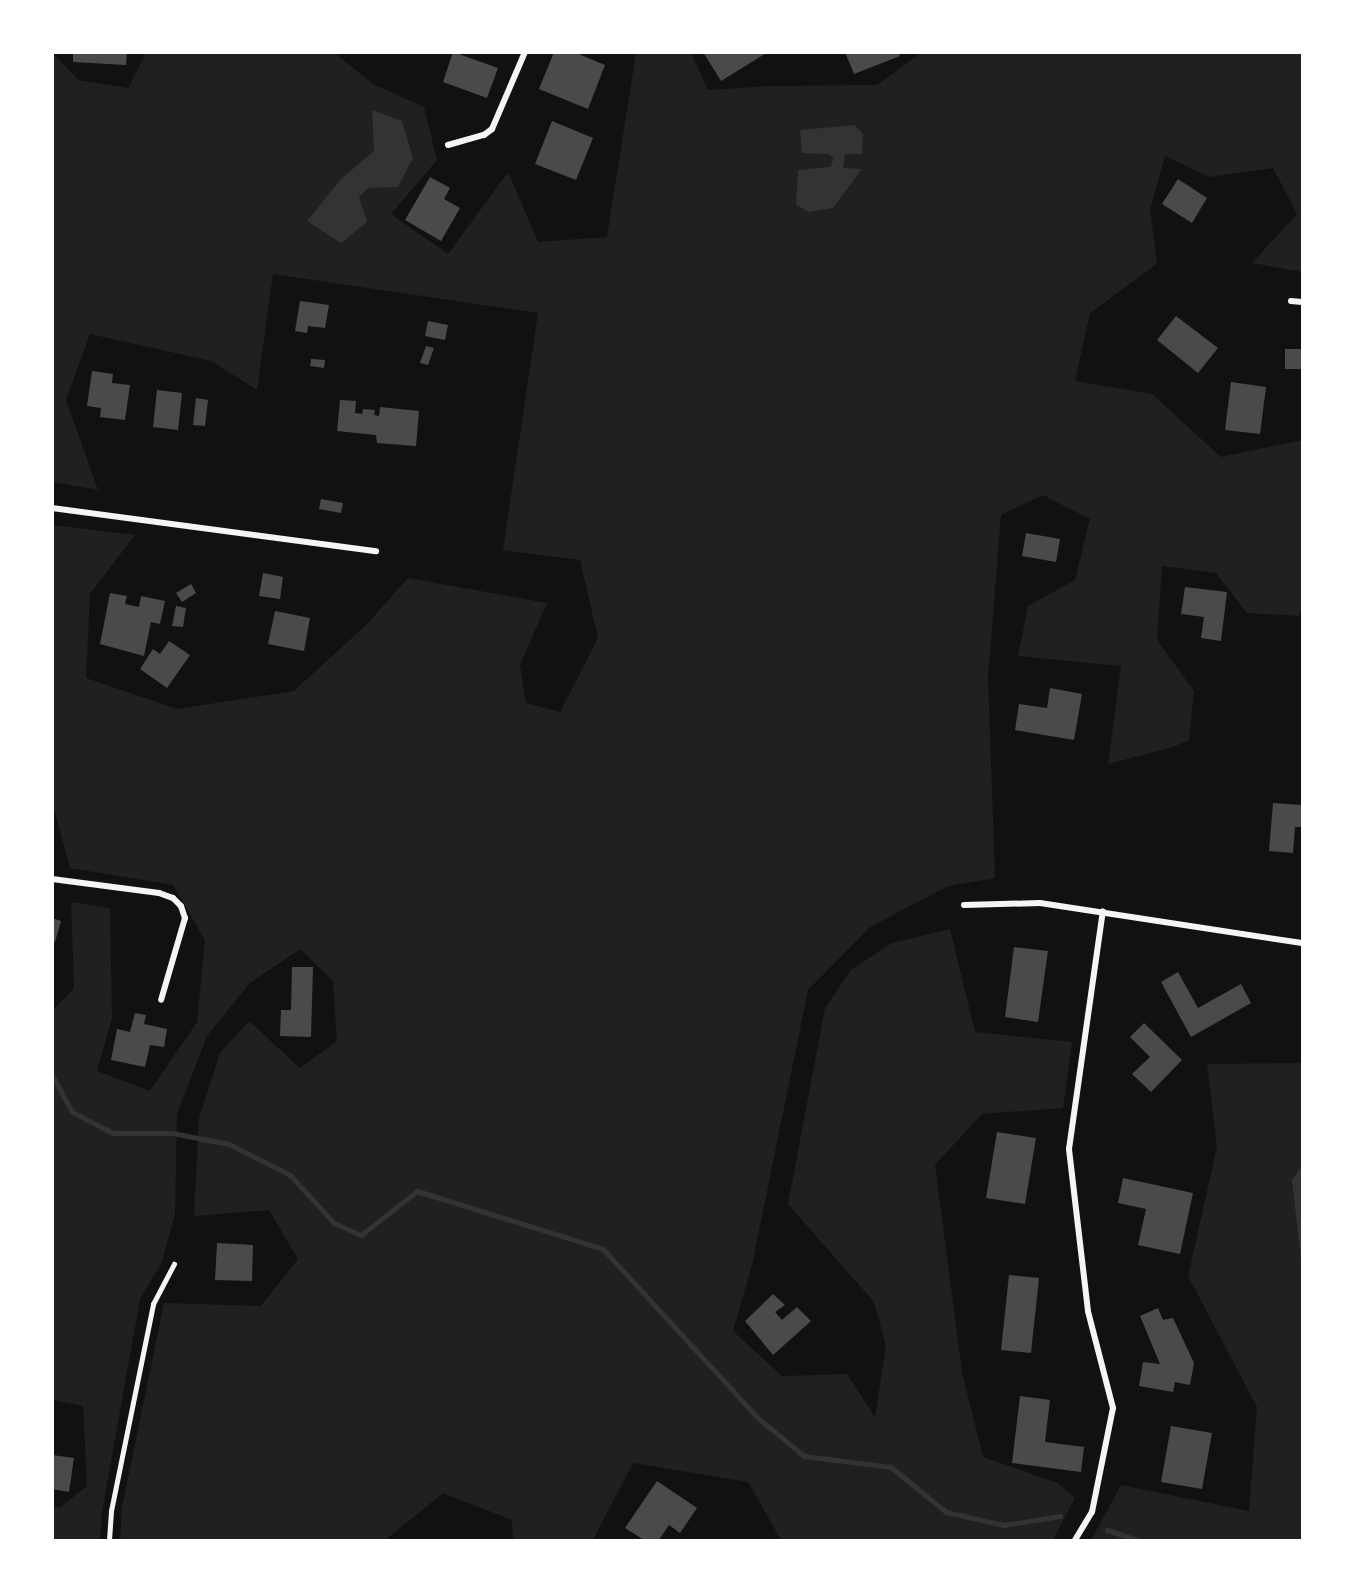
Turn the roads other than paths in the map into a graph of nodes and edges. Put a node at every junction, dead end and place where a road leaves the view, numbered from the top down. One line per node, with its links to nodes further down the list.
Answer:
1 (525, 52): 2 (street)
2 (448, 145)
3 (1291, 301): 4 (street)
4 (1302, 303)
5 (52, 508): 6 (street)
6 (376, 551)
7 (52, 879): 11 (street)
8 (964, 905): 9 (street)
9 (1103, 912): 10 (street); 14 (street)
10 (1302, 943)
11 (161, 1000)
12 (174, 1264): 13 (lane)
13 (109, 1540)
14 (1075, 1540)

